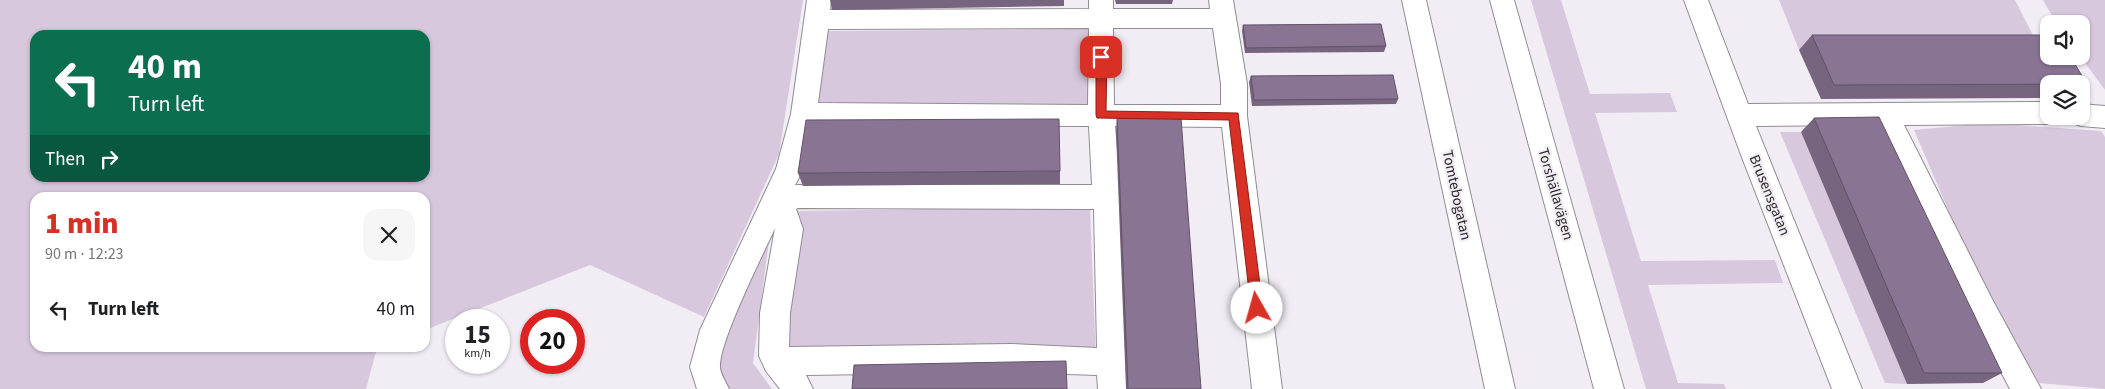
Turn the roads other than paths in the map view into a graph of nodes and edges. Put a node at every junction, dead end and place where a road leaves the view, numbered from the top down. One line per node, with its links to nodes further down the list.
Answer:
1 (1414, 0): 22 (street, Tomtebogatan)
2 (1502, 0): 23 (street, Torshällavägen)
3 (1696, 0): 11 (street, Brusensgatan)
4 (1101, 9): 5 (street); 6 (street); 10 (street)
5 (1222, 9): 12 (street)
6 (818, 10): 7 (street)
7 (804, 114): 10 (street); 16 (street)
8 (1886, 114): 9 (street); 11 (street); 25 (street)
9 (2040, 114)
10 (1101, 115): 12 (street); 15 (street)
11 (1739, 115): 24 (street, Brusensgatan)
12 (1234, 116): 21 (street)
13 (2090, 116): 14 (street)
14 (2105, 117)
15 (1108, 197): 16 (street); 18 (street)
16 (771, 206): 17 (street); 19 (street)
17 (777, 361): 18 (street); 20 (street)
18 (1112, 376)
19 (714, 389)
20 (798, 389)
21 (1267, 389)
22 (1500, 389)
23 (1609, 389)
24 (1847, 389)
25 (2026, 389)

